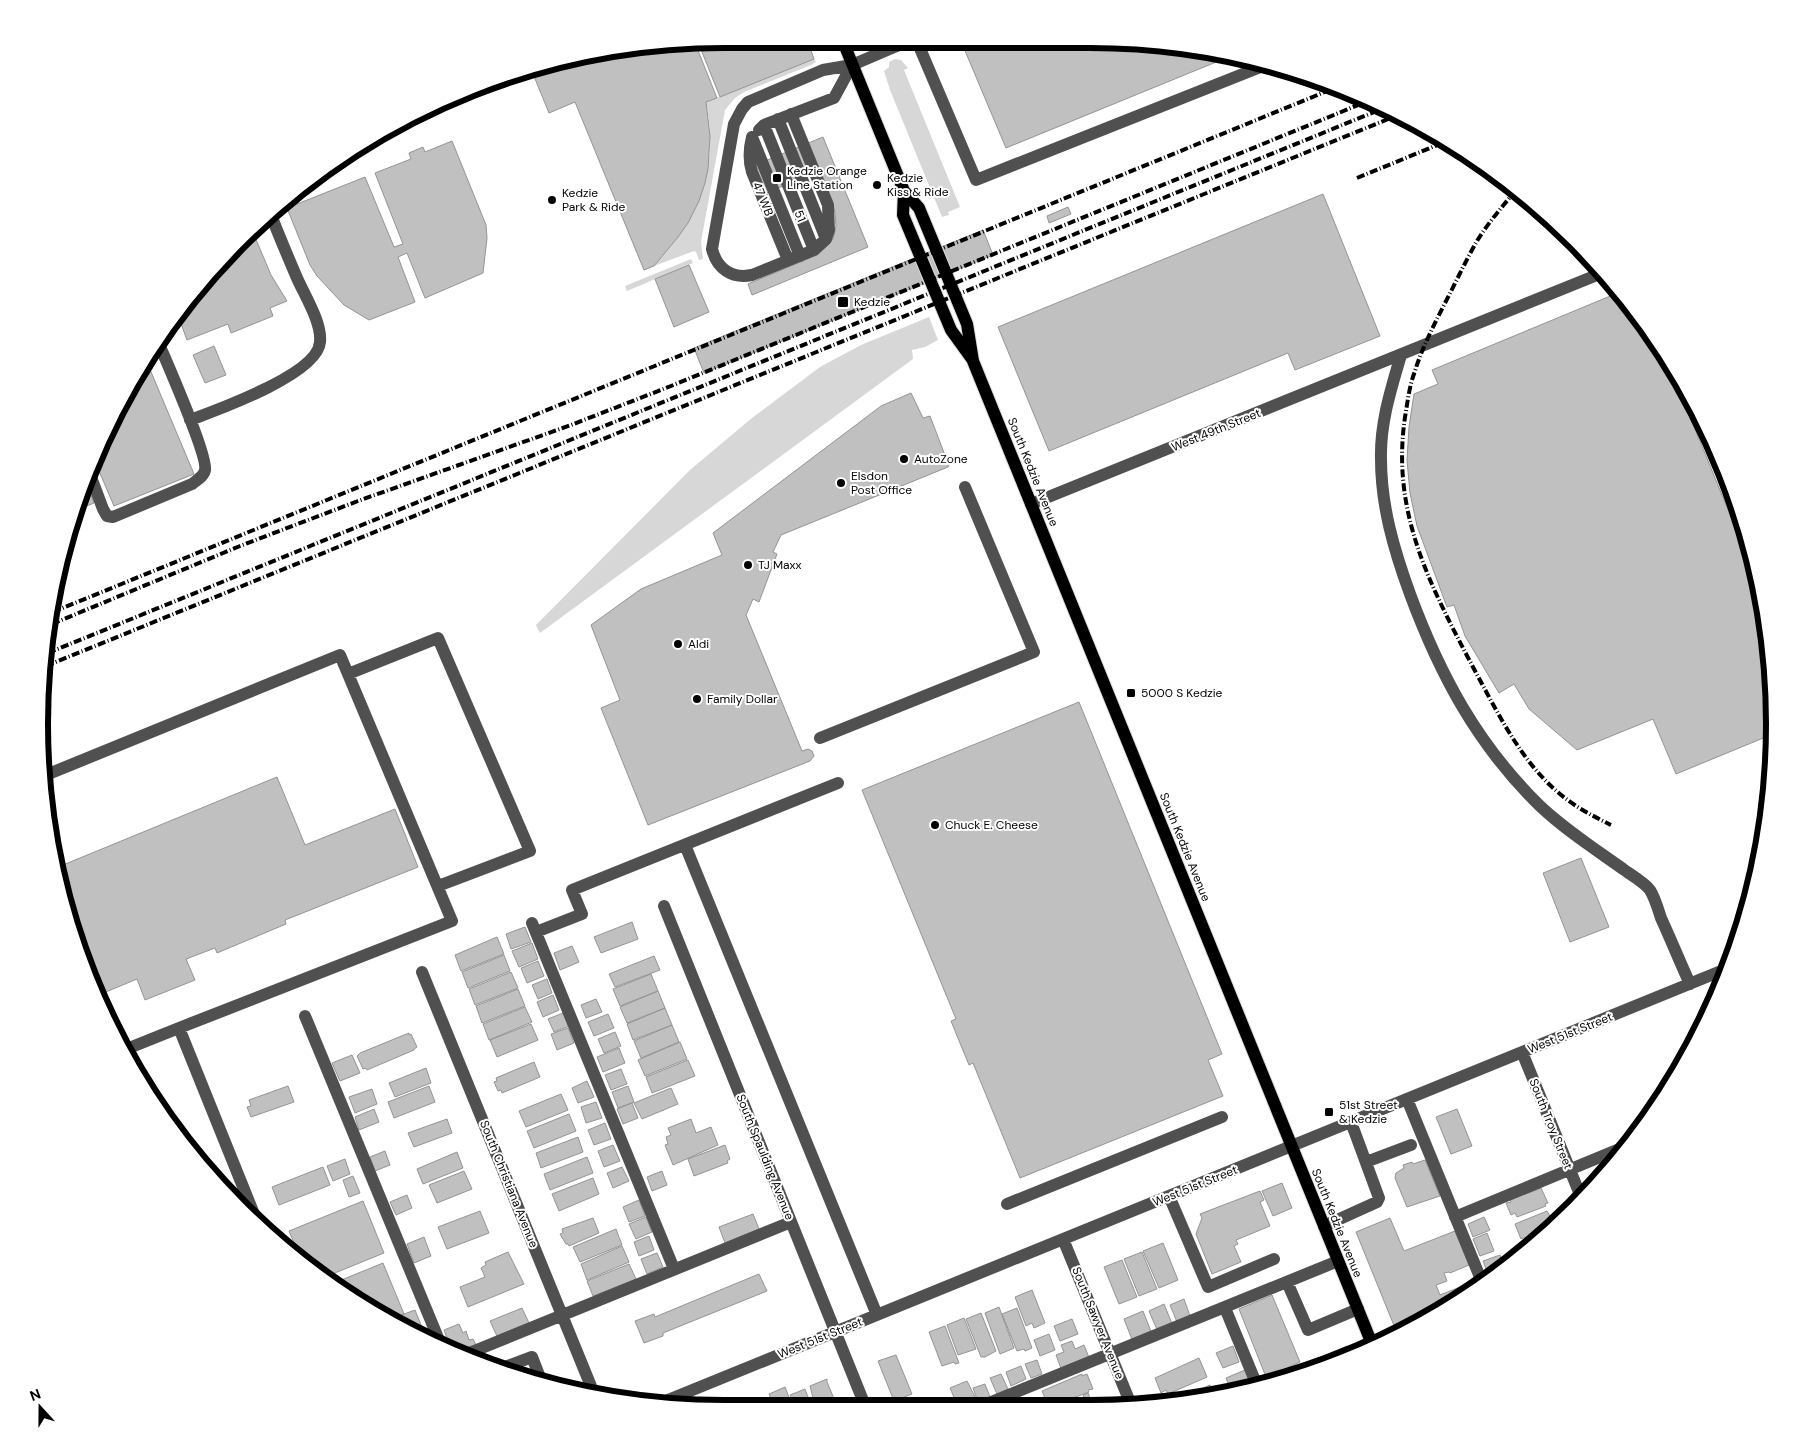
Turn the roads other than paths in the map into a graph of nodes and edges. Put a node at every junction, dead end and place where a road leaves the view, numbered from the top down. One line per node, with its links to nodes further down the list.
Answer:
1 (845, 48): 4 (main road, South Kedzie Avenue)
2 (893, 48): 4 (street)
3 (918, 48): 5 (street)
4 (852, 65): 6 (street); 12 (street); 19 (main road, South Kedzie Avenue)
5 (1256, 69)
6 (791, 114): 7 (street); 10 (street)
7 (778, 119): 8 (street); 10 (street)
8 (764, 125): 11 (street, 51); 12 (street, 47 WB)
9 (272, 220): 16 (street)
10 (826, 239): 11 (street)
11 (814, 250): 12 (street)
12 (794, 258)
13 (1596, 275): 15 (street, West 49th Street)
14 (161, 348): 16 (street)
15 (1401, 355): 19 (street, West 49th Street); 29 (street)
16 (190, 420): 17 (street)
17 (93, 481)
18 (965, 487): 21 (street)
19 (1031, 504): 38 (main road, South Kedzie Avenue)
20 (348, 674): 22 (street); 25 (street); 25 (street)
21 (820, 738)
22 (50, 775)
23 (838, 783): 24 (street)
24 (685, 845): 52 (street); 58 (street)
25 (438, 886): 31 (street)
26 (664, 906): 47 (street, South Spaulding Avenue)
27 (1719, 971): 29 (street, West 51st Street)
28 (422, 972): 57 (street, South Christiana Avenue)
29 (1690, 984): 33 (street, West 51st Street)
30 (305, 1016): 60 (street)
31 (179, 1028): 32 (street); 45 (street)
32 (131, 1047)
33 (1522, 1052): 34 (street, West 51st Street); 41 (street, South Troy Street)
34 (1407, 1099): 36 (street, West 51st Street); 46 (street)
35 (1222, 1117): 44 (street)
36 (1351, 1122): 38 (street, West 51st Street); 40 (street)
37 (1411, 1145): 40 (street)
38 (1291, 1146): 43 (street, West 51st Street); 48 (main road, South Kedzie Avenue)
39 (1612, 1153): 41 (street)
40 (1366, 1162): 48 (street)
41 (1570, 1170): 42 (street, South Troy Street); 46 (street)
42 (1579, 1191)
43 (1169, 1196): 49 (street, West 51st Street); 50 (street)
44 (1007, 1204)
45 (251, 1208)
46 (1455, 1217): 53 (street)
47 (791, 1222): 52 (street); 59 (street, South Spaulding Avenue)
48 (1324, 1226): 51 (main road, South Kedzie Avenue)
49 (1063, 1239): 58 (street, West 51st Street); 63 (street, South Sawyer Avenue)
50 (1274, 1260)
51 (1338, 1261): 54 (street); 56 (main road, South Kedzie Avenue)
52 (674, 1269): 57 (street)
53 (1480, 1276)
54 (1287, 1282): 55 (street); 56 (street)
55 (1225, 1308): 63 (street); 66 (street)
56 (1358, 1309): 61 (main road, South Kedzie Avenue)
57 (562, 1315): 62 (street); 67 (street, South Christiana Avenue)
58 (877, 1315): 59 (street, West 51st Street)
59 (835, 1332): 68 (street, West 51st Street); 70 (street, South Spaulding Avenue)
60 (437, 1335)
61 (1370, 1339)
62 (473, 1351)
63 (1110, 1354): 69 (street, South Sawyer Avenue); 71 (street)
64 (510, 1365): 65 (street)
65 (538, 1373)
66 (1254, 1379)
67 (591, 1387)
68 (674, 1398)
69 (1128, 1398)
70 (863, 1400)
71 (1006, 1400)

